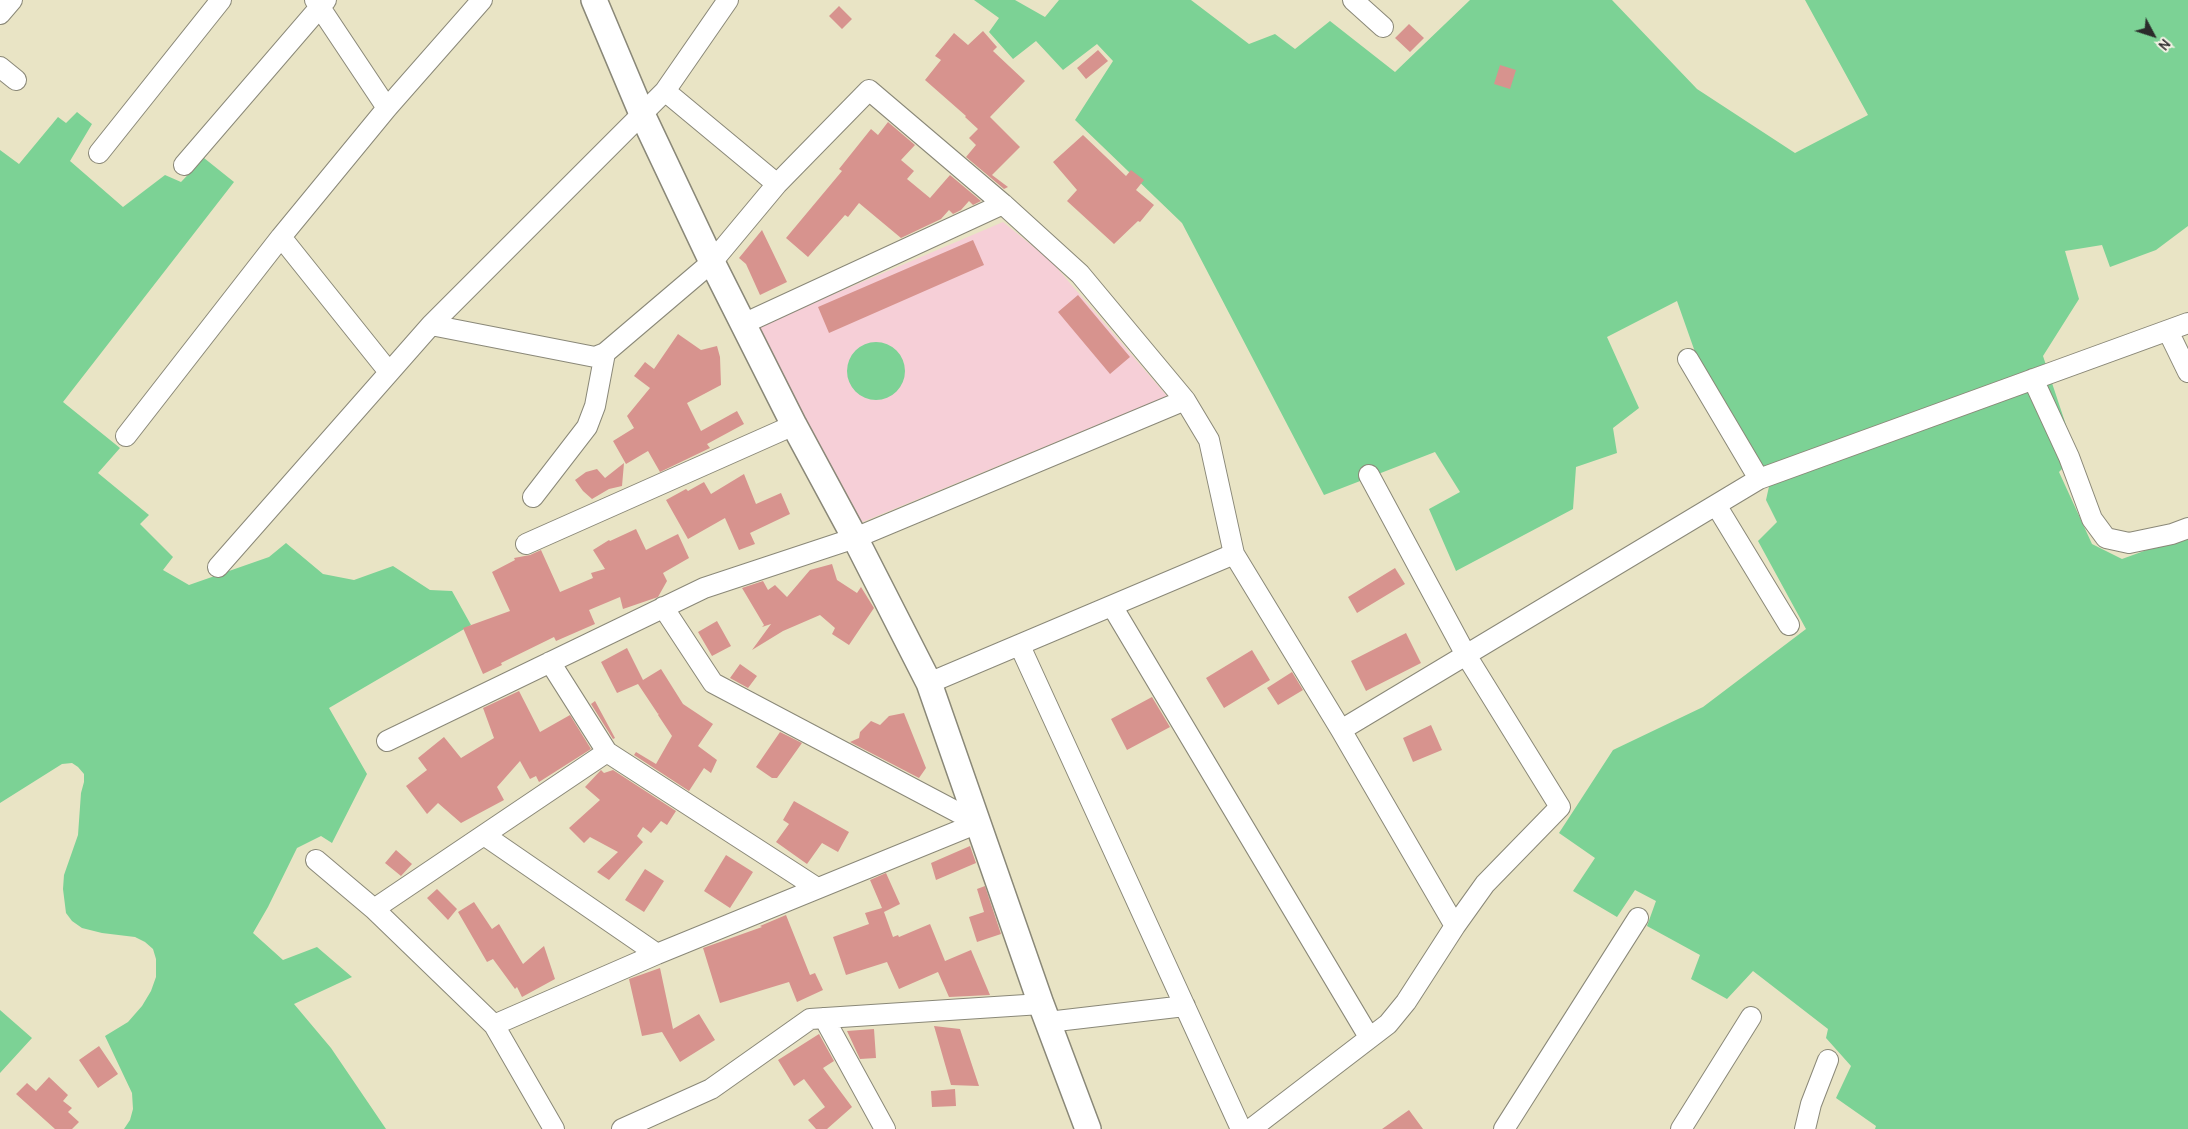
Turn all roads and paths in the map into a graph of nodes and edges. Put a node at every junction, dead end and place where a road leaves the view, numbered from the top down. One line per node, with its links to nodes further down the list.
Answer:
1 (12, 0): 8 (street)
2 (221, 0): 15 (street)
3 (594, 0): 14 (street)
4 (728, 0): 12 (street)
5 (1353, 0): 9 (street)
6 (320, 2): 13 (street); 16 (street)
7 (475, 2): 13 (street)
8 (0, 14)
9 (1383, 27)
10 (0, 67): 11 (street)
11 (16, 80)
12 (665, 91): 14 (street); 17 (street)
13 (387, 108): 19 (street)
14 (642, 114): 20 (street); 23 (street)
15 (99, 153)
16 (184, 165)
17 (778, 184): 18 (street); 20 (street)
18 (1003, 204): 22 (street); 30 (street)
19 (281, 237): 27 (street); 32 (street)
20 (712, 262): 22 (street); 25 (street)
21 (2188, 323): 24 (street)
22 (744, 324): 31 (street)
23 (431, 325): 25 (street); 27 (street)
24 (2168, 331): 28 (street); 29 (street)
25 (605, 353): 35 (street)
26 (1688, 359): 34 (street)
27 (389, 372): 41 (street)
28 (2188, 372)
29 (2033, 379): 34 (street); 37 (street)
30 (1185, 400): 38 (street); 40 (street)
31 (794, 425): 38 (street); 39 (street)
32 (126, 436)
33 (1369, 476): 46 (street)
34 (1759, 479): 36 (street)
35 (533, 498)
36 (1716, 505): 44 (street); 46 (street)
37 (2188, 528)
38 (855, 538): 43 (street); 48 (street)
39 (526, 544)
40 (1234, 554): 42 (street); 49 (street)
41 (218, 567)
42 (1112, 606): 45 (street); 65 (street)
43 (664, 607): 47 (street); 52 (street)
44 (1789, 625)
45 (1020, 646): 48 (street); 60 (street)
46 (1466, 655): 49 (street); 58 (street)
47 (550, 662): 50 (street); 51 (street)
48 (929, 683): 52 (street)
49 (1340, 730): 58 (street)
50 (387, 741)
51 (607, 752): 53 (street); 55 (street)
52 (978, 823): 55 (street); 61 (street)
53 (484, 835): 56 (street); 59 (street)
54 (316, 860): 56 (street)
55 (817, 888): 59 (street)
56 (374, 910): 64 (street)
57 (1638, 918): 73 (street)
58 (1454, 926): 65 (street)
59 (657, 954): 64 (street)
60 (1185, 1006): 61 (street); 71 (street)
61 (1045, 1013): 63 (street); 70 (street)
62 (1751, 1017): 74 (street)
63 (824, 1018): 68 (street); 69 (street)
64 (494, 1025): 67 (street)
65 (1369, 1037): 72 (street)
66 (1828, 1060): 75 (street)
67 (554, 1129)
68 (622, 1129)
69 (885, 1129)
70 (1088, 1129)
71 (1241, 1129)
72 (1250, 1129)
73 (1504, 1129)
74 (1681, 1129)
75 (1805, 1129)

